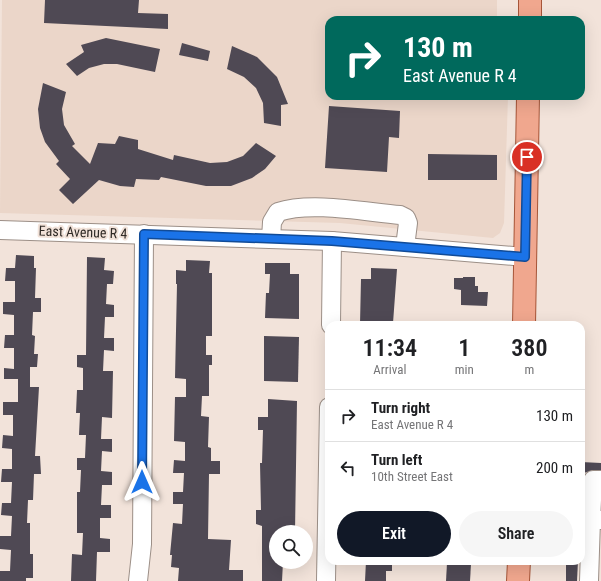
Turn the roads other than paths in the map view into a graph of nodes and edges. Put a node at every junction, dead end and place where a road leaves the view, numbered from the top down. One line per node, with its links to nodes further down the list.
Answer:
1 (530, 0): 2 (main road)
2 (530, 16)
3 (528, 100): 9 (main road)
4 (0, 230): 5 (street, East Avenue R 4)
5 (144, 234): 6 (street, East Avenue R 4); 17 (street)
6 (271, 239): 7 (street, East Avenue R 4); 8 (street)
7 (332, 241): 8 (street, East Avenue R 4); 10 (street)
8 (405, 247): 9 (street, East Avenue R 4)
9 (525, 257): 11 (main road)
10 (331, 321)
11 (524, 321)
12 (601, 480): 13 (street)
13 (596, 520): 14 (street)
14 (595, 558): 20 (street)
15 (326, 565): 18 (street)
16 (519, 565): 19 (main road)
17 (138, 581)
18 (326, 581)
19 (518, 581)
20 (589, 581)

